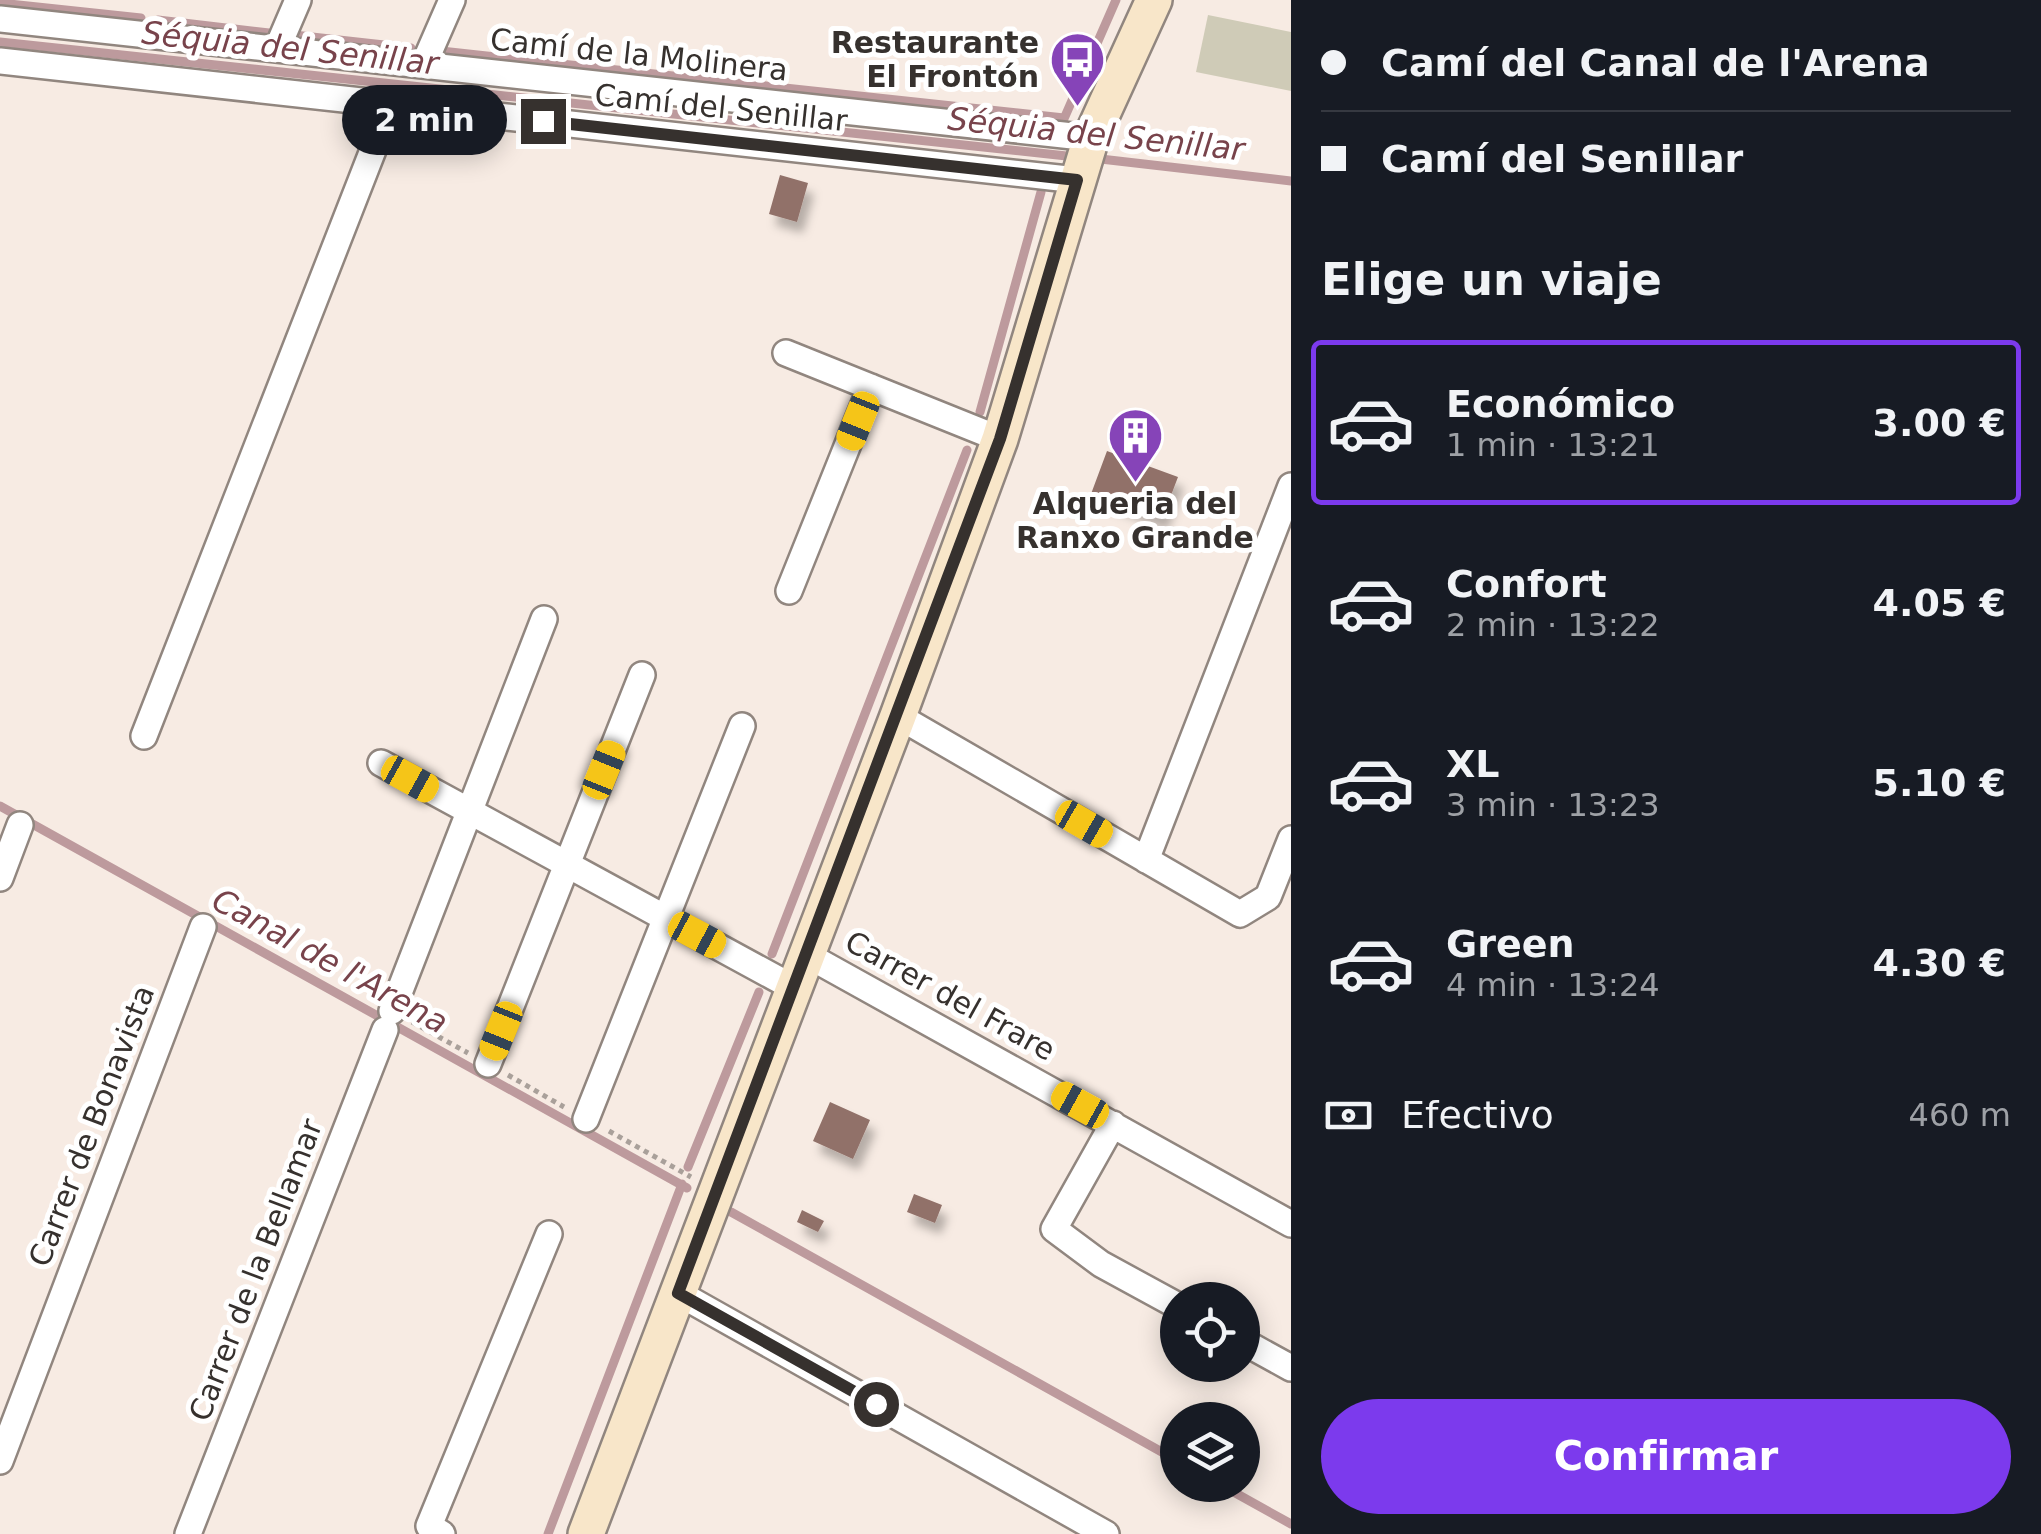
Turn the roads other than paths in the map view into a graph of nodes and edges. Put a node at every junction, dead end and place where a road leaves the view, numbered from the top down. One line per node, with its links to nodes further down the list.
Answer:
1 (298, 0): 5 (street)
2 (452, 0): 7 (street)
3 (1154, 0): 9 (street)
4 (0, 20): 5 (street, Camí de la Molinera)
5 (277, 48): 7 (street, Camí de la Molinera)
6 (0, 62): 8 (street, Camí del Senillar)
7 (424, 64): 9 (street, Camí de la Molinera)
8 (391, 104): 9 (street, Camí del Senillar); 19 (street)
9 (1084, 160): 12 (street)
10 (786, 353): 11 (street)
11 (871, 387): 12 (street); 14 (street)
12 (1000, 439): 17 (street)
13 (1291, 486): 24 (street)
14 (789, 591)
15 (544, 620): 21 (street, Carrer de la Bellamar)
16 (642, 676): 25 (street)
17 (898, 716): 24 (street); 29 (street)
18 (742, 726): 27 (street)
19 (144, 736)
20 (381, 763): 21 (street)
21 (468, 810): 25 (street); 41 (street, Carrer de la Bellamar)
22 (20, 825): 26 (street)
23 (1291, 838): 24 (street)
24 (1146, 860)
25 (567, 864): 27 (street); 31 (street)
26 (0, 878)
27 (665, 918): 30 (street); 32 (street)
28 (203, 927): 40 (street, Carrer de Bonavista)
29 (807, 955): 30 (street); 33 (street, Carrer del Frare)
30 (794, 988): 36 (street)
31 (488, 1064)
32 (586, 1118)
33 (1114, 1124): 34 (street, Carrer del Frare); 37 (street)
34 (1291, 1224)
35 (549, 1234): 42 (street)
36 (678, 1293): 43 (street); 44 (street)
37 (1160, 1296)
38 (1260, 1351): 39 (street)
39 (1291, 1368)
40 (0, 1461)
41 (188, 1534)
42 (442, 1534)
43 (586, 1534)
44 (1106, 1534)

